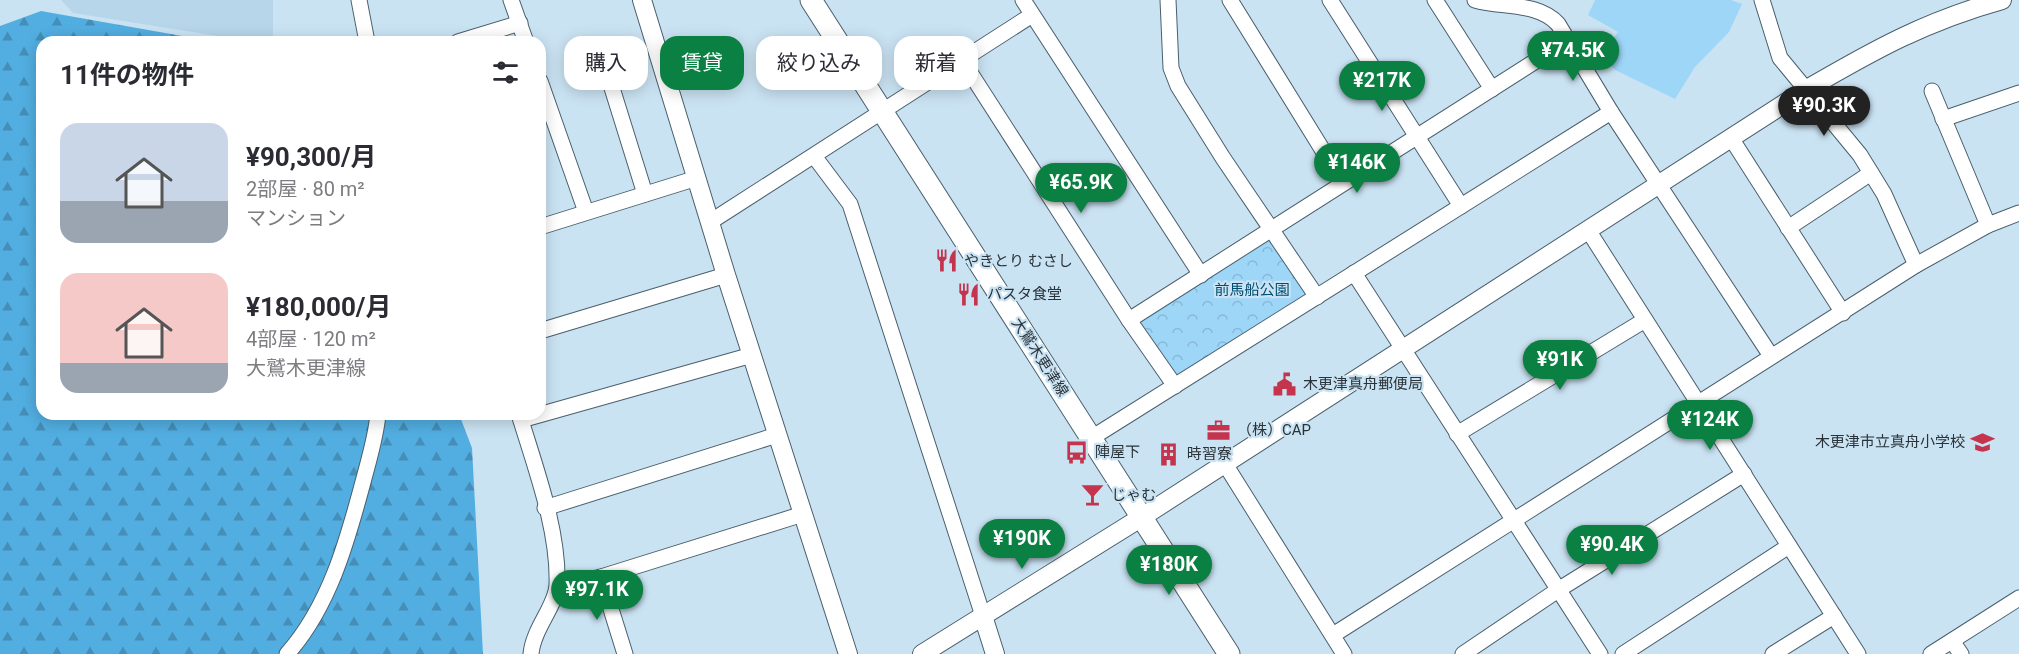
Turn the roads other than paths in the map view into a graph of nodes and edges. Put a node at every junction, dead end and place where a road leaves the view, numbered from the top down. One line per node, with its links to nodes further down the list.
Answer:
1 (360, 0): 15 (street)
2 (511, 0): 14 (street)
3 (642, 0): 35 (street)
4 (811, 0): 27 (main road, 大鷲木更津線)
5 (1023, 0): 13 (street)
6 (1168, 0): 46 (street)
7 (1230, 0): 36 (street)
8 (1330, 0): 31 (street)
9 (1435, 0): 21 (street)
10 (1475, 0): 18 (street)
11 (1762, 0): 22 (street)
12 (2002, 0): 22 (street)
13 (1032, 15): 19 (street); 51 (street)
14 (520, 24): 16 (street); 17 (street)
15 (366, 36)
16 (479, 36)
17 (524, 36)
18 (1567, 41): 21 (street); 28 (street)
19 (978, 50)
20 (978, 85): 54 (street)
21 (1492, 89): 31 (street)
22 (1807, 89): 32 (street); 34 (street)
23 (613, 90): 38 (street)
24 (915, 90): 27 (street)
25 (1932, 91): 30 (street)
26 (2019, 93): 30 (street)
27 (881, 112): 33 (street); 67 (main road, 大鷲木更津線)
28 (1611, 112): 37 (street); 39 (street)
29 (546, 117): 40 (street)
30 (1943, 119): 44 (street)
31 (1417, 137): 36 (street); 39 (street)
32 (1731, 138): 37 (street); 45 (street)
33 (814, 156): 42 (street); 79 (street)
34 (1871, 173): 45 (street); 48 (street)
35 (697, 178): 38 (street); 42 (street)
36 (1343, 183): 46 (street)
37 (1659, 184): 47 (street); 59 (street)
38 (645, 194): 40 (street)
39 (1461, 206): 49 (street)
40 (586, 212): 43 (street)
41 (2019, 213): 44 (street)
42 (710, 222): 50 (street)
43 (546, 225)
44 (1988, 225): 48 (street)
45 (1788, 228): 53 (street)
46 (1271, 230): 51 (street); 52 (street)
47 (1588, 230): 55 (street); 57 (street)
48 (1916, 265): 53 (street)
49 (1354, 273): 52 (street); 57 (street)
50 (726, 274): 56 (street); 58 (street)
51 (1201, 275): 54 (street)
52 (1317, 297): 60 (street)
53 (1842, 313): 59 (street)
54 (1130, 320): 60 (street)
55 (1645, 320): 61 (street); 65 (street)
56 (546, 328)
57 (1403, 349): 65 (street); 68 (street)
58 (752, 355): 62 (street); 66 (street)
59 (1771, 356): 61 (street)
60 (1175, 386): 67 (street)
61 (1699, 404): 69 (street); 73 (street)
62 (546, 410)
63 (378, 420): 83 (street)
64 (521, 420): 70 (street)
65 (1457, 434): 73 (street)
66 (777, 435): 70 (street); 71 (street)
67 (1093, 437): 72 (main road, 大鷲木更津線)
68 (1225, 464): 72 (street); 81 (street)
69 (1744, 474): 74 (street); 77 (street)
70 (545, 508): 76 (street)
71 (803, 514): 75 (street); 86 (street)
72 (1142, 517): 79 (street); 89 (main road, 大鷲木更津線)
73 (1514, 520): 77 (street); 81 (street)
74 (1789, 546): 80 (street); 93 (street)
75 (601, 577): 76 (street); 85 (street)
76 (557, 588): 84 (street)
77 (1558, 590): 91 (street); 92 (street)
78 (2019, 598): 82 (street)
79 (983, 616): 87 (street); 88 (street)
80 (1834, 616): 94 (street); 95 (street)
81 (1333, 635): 90 (street)
82 (1952, 640): 96 (street); 97 (street)
83 (287, 654)
84 (531, 654)
85 (625, 654)
86 (848, 654)
87 (922, 654)
88 (994, 654)
89 (1229, 654)
90 (1344, 654)
91 (1463, 654)
92 (1600, 654)
93 (1623, 654)
94 (1773, 654)
95 (1858, 654)
96 (1931, 654)
97 (1961, 654)

